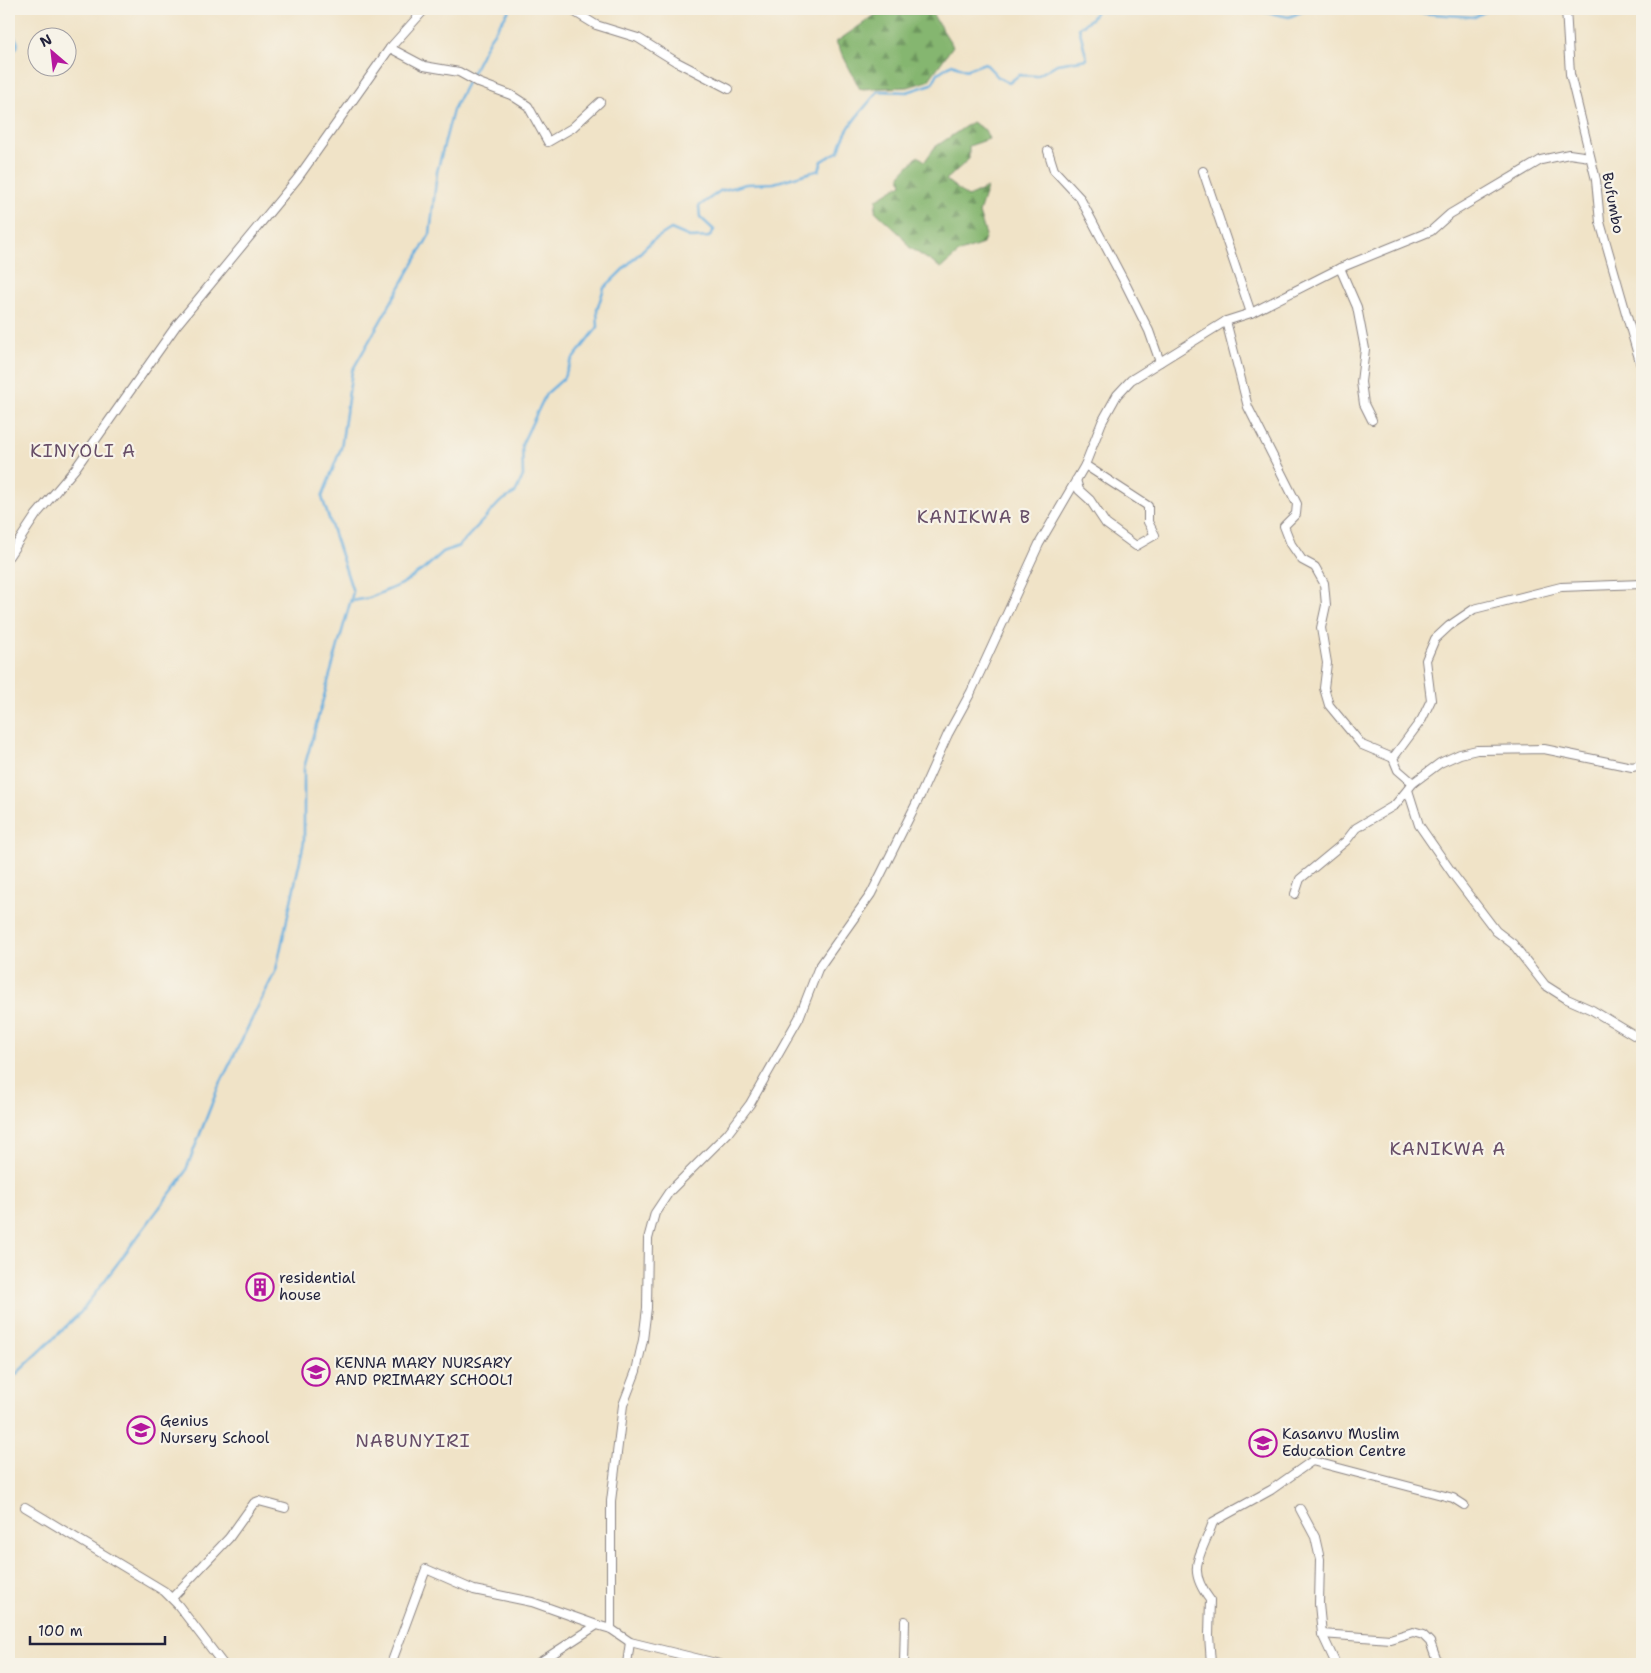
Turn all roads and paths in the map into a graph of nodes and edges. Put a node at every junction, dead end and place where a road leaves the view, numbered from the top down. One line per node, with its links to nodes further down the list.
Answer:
1 (425, 9): 4 (street)
2 (570, 9): 5 (street)
3 (1566, 9): 8 (street, Bufumbo)
4 (390, 48): 6 (street); 18 (street)
5 (729, 89)
6 (600, 102)
7 (1048, 151): 13 (street)
8 (1590, 157): 10 (street); 14 (street, Bufumbo)
9 (1203, 171): 11 (street)
10 (1340, 268): 11 (street); 15 (street)
11 (1251, 313): 12 (street)
12 (1226, 321): 13 (street); 20 (street)
13 (1160, 362): 16 (street)
14 (1642, 369)
15 (1372, 420)
16 (1085, 465): 17 (street); 17 (street)
17 (1076, 480): 32 (street)
18 (9, 556)
19 (1642, 584): 20 (street)
20 (1393, 758): 22 (street)
21 (1642, 765): 22 (street)
22 (1411, 786): 23 (street); 24 (street)
23 (1295, 894)
24 (1642, 1040)
25 (1464, 1505): 41 (street)
26 (25, 1507): 29 (street)
27 (285, 1508): 29 (street)
28 (1300, 1509): 33 (street)
29 (172, 1598): 35 (street)
30 (905, 1621): 40 (street)
31 (597, 1625): 32 (street); 36 (street); 37 (street)
32 (611, 1629): 34 (street)
33 (1322, 1634): 42 (street); 43 (street)
34 (630, 1642): 38 (street); 39 (street)
35 (223, 1664)
36 (391, 1664)
37 (537, 1664)
38 (627, 1664)
39 (720, 1664)
40 (904, 1664)
41 (1211, 1664)
42 (1336, 1664)
43 (1438, 1664)

